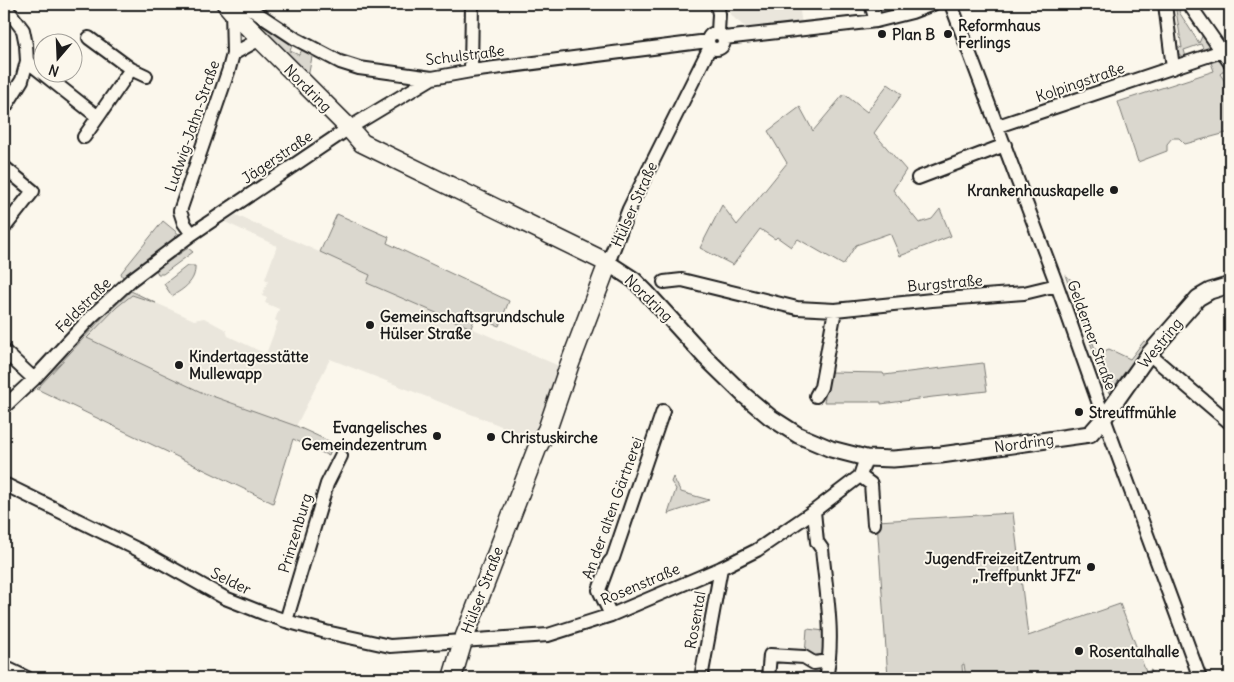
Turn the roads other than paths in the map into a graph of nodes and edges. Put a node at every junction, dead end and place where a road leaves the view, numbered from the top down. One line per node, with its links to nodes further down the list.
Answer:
1 (472, 4): 20 (street)
2 (717, 4): 13 (street)
3 (871, 4): 10 (street)
4 (933, 4): 10 (street, Schulstraße)
5 (951, 4): 25 (street, Gelderner Straße)
6 (1164, 4): 18 (street)
7 (1189, 4): 14 (street)
8 (4, 5): 16 (street)
9 (234, 6): 12 (main road, Nordring); 15 (street, Ludwig-Jahn-Straße); 22 (street, Schulstraße)
10 (876, 21): 13 (street, Schulstraße)
11 (89, 38): 19 (street)
12 (260, 39): 15 (street, Ludwig-Jahn-Straße); 26 (main road, Nordring)
13 (715, 39): 20 (street, Schulstraße); 33 (street, Hülser Straße)
14 (1222, 51): 17 (street); 18 (street, Kolpingstraße)
15 (233, 54): 32 (street, Ludwig-Jahn-Straße)
16 (26, 61): 23 (street); 24 (street)
17 (1230, 63)
18 (1173, 68): 25 (street, Kolpingstraße)
19 (131, 70): 21 (street); 24 (street)
20 (471, 71): 22 (street, Schulstraße)
21 (146, 76)
22 (432, 78): 26 (street, Jägerstraße)
23 (4, 109)
24 (98, 117): 27 (street)
25 (998, 126): 28 (street, Gelderner Straße)
26 (349, 128): 32 (street, Jägerstraße); 33 (main road, Nordring)
27 (84, 137)
28 (1005, 145): 30 (street); 35 (street, Gelderner Straße)
29 (4, 167): 31 (street)
30 (918, 178)
31 (4, 228)
32 (192, 234): 40 (street, Feldstraße)
33 (608, 264): 47 (street, Nordring); 55 (main road, Hülser Straße)
34 (664, 282): 37 (street, Burgstraße)
35 (1057, 285): 37 (street, Burgstraße); 44 (street, Gelderner Straße)
36 (1230, 285): 39 (street, Westring)
37 (835, 310): 41 (street)
38 (4, 351): 40 (street)
39 (1149, 354): 44 (street, Westring); 45 (street)
40 (34, 380): 42 (street, Feldstraße)
41 (816, 396)
42 (4, 407)
43 (663, 411): 53 (street, An der alten Gärtnerei)
44 (1104, 418): 47 (street, Nordring); 63 (street, Gelderner Straße)
45 (1230, 423)
46 (341, 456): 54 (street, Prinzenburg)
47 (866, 458): 48 (street)
48 (860, 476): 50 (street, Rosenstraße); 51 (street)
49 (4, 484): 54 (street, Selder)
50 (814, 511): 52 (street, Rosenstraße); 56 (street)
51 (874, 524)
52 (721, 568): 53 (street, Rosenstraße); 60 (street, Rosental)
53 (611, 615): 55 (street, Rosenstraße)
54 (286, 621): 55 (street, Selder)
55 (463, 641): 59 (main road, Hülser Straße)
56 (829, 661): 61 (street); 62 (street)
57 (4, 667): 58 (street)
58 (27, 678)
59 (452, 678)
60 (701, 678)
61 (768, 678)
62 (826, 678)
63 (1200, 678)

